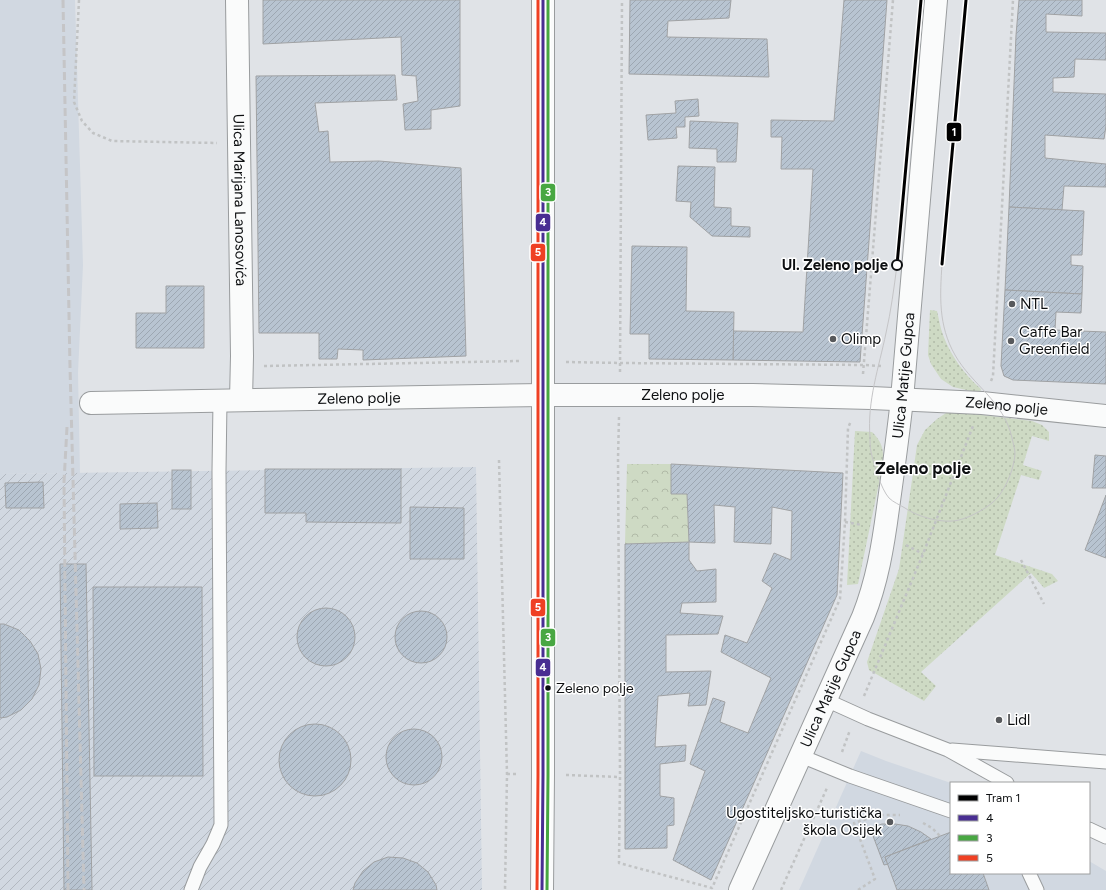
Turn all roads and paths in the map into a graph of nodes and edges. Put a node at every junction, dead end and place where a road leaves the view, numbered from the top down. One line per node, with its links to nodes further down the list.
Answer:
1 (78, 0): 8 (path)
2 (237, 0): 8 (main road, Ulica Marijana Lanosovića)
3 (543, 0): 9 (main road)
4 (622, 0): 10 (path)
5 (893, 0): 11 (path)
6 (936, 0): 13 (main road, Ulica Matije Gupca)
7 (1013, 0): 20 (path)
8 (239, 143): 12 (main road, Ulica Marijana Lanosovića)
9 (543, 361): 10 (path); 12 (path); 14 (main road)
10 (620, 363): 11 (path); 15 (path)
11 (864, 365): 13 (path); 16 (path)
12 (242, 366): 18 (main road, Ulica Marijana Lanosovića)
13 (904, 367): 17 (main road, Ulica Matije Gupca)
14 (543, 395): 15 (main road, Zeleno polje); 18 (main road, Zeleno polje); 39 (main road)
15 (619, 395): 16 (main road, Zeleno polje); 40 (path)
16 (861, 398): 17 (main road, Zeleno polje); 40 (path)
17 (902, 399): 20 (main road, Zeleno polje); 25 (main road, Ulica Matije Gupca)
18 (231, 400): 19 (main road, Zeleno polje); 41 (lane)
19 (91, 403)
20 (982, 404): 21 (main road, Zeleno polje); 26 (path)
21 (1106, 416)
22 (498, 460): 42 (path)
23 (1021, 560): 24 (path)
24 (1044, 604)
25 (826, 700): 26 (lane); 28 (main road, Ulica Matije Gupca)
26 (856, 713): 27 (lane); 30 (path)
27 (948, 750): 29 (lane); 31 (lane)
28 (801, 756): 30 (lane); 44 (main road, Ulica Matije Gupca)
29 (1106, 762)
30 (835, 770): 32 (lane); 45 (path)
31 (1005, 782)
32 (950, 811)
33 (906, 817): 46 (path)
34 (918, 820): 36 (path)
35 (1090, 829): 37 (lane)
36 (940, 836)
37 (1106, 837)
38 (1029, 874): 47 (lane)
39 (543, 887)
40 (712, 888): 43 (path)
41 (191, 890)
42 (505, 890)
43 (717, 890)
44 (740, 890)
45 (781, 890)
46 (858, 890)
47 (1037, 890)

